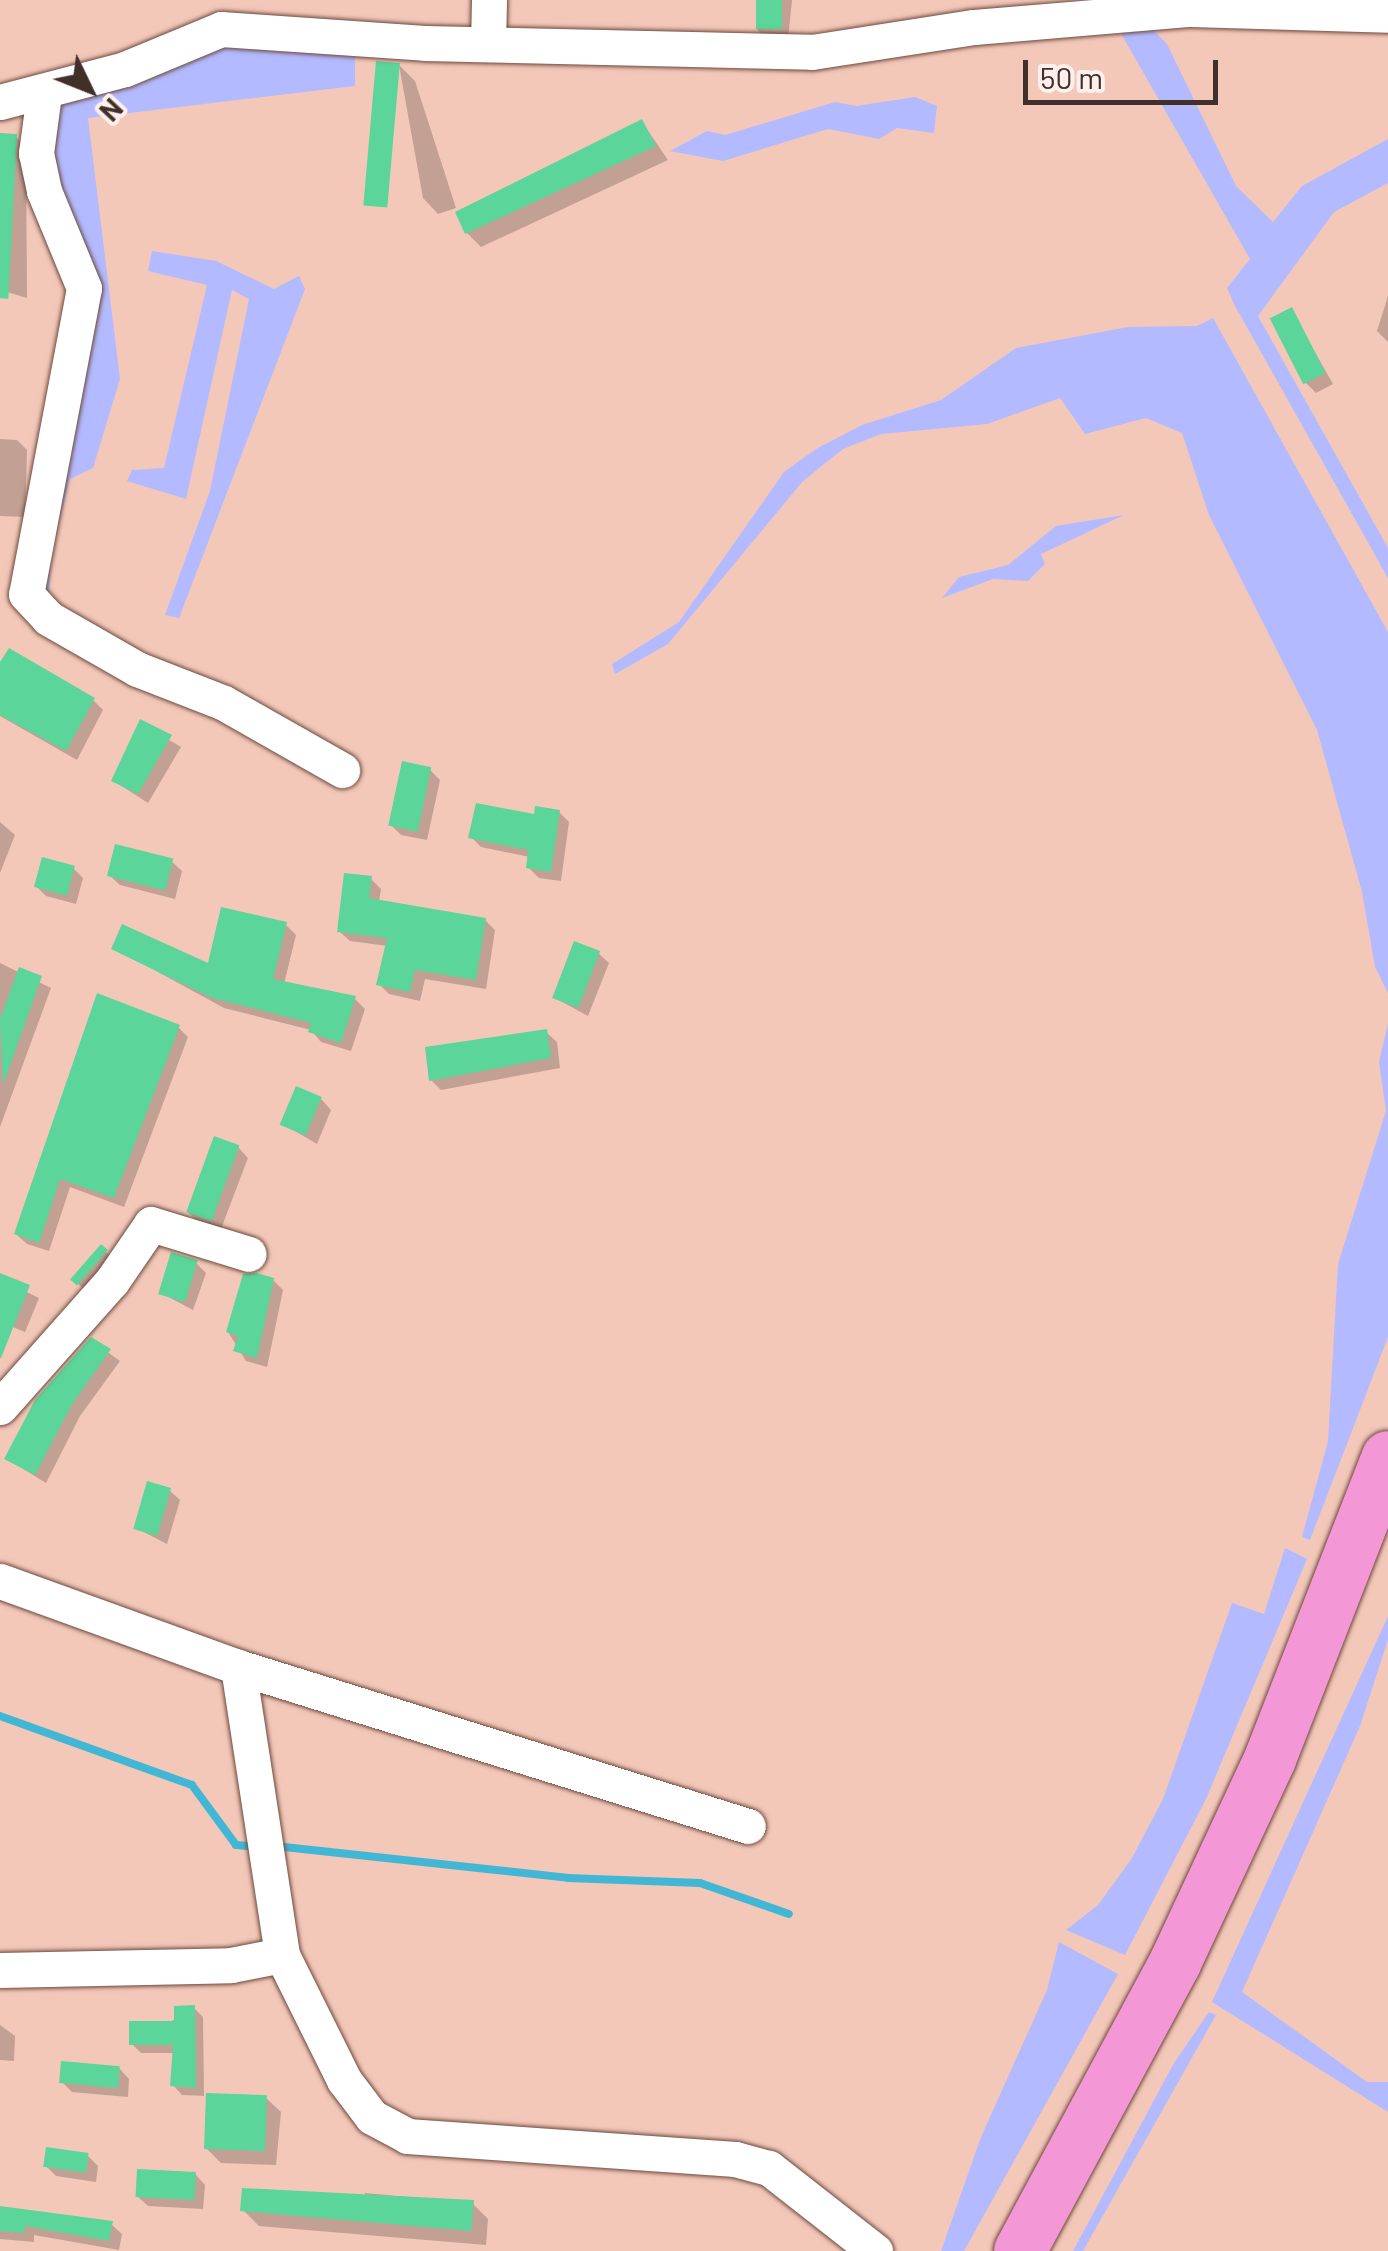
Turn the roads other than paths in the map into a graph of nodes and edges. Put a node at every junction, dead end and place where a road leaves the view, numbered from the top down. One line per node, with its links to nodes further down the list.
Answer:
1 (490, 0): 3 (street)
2 (1388, 15): 3 (street)
3 (488, 44): 4 (street)
4 (44, 94): 5 (street); 6 (street)
5 (0, 102)
6 (342, 770)
7 (249, 1254): 8 (street)
8 (0, 1407)
9 (1388, 1457): 16 (highway)
10 (0, 1582): 11 (street)
11 (238, 1668): 12 (street); 13 (street)
12 (748, 1826)
13 (282, 1955): 14 (street); 15 (street)
14 (0, 1970)
15 (875, 2251)
16 (1020, 2251)

